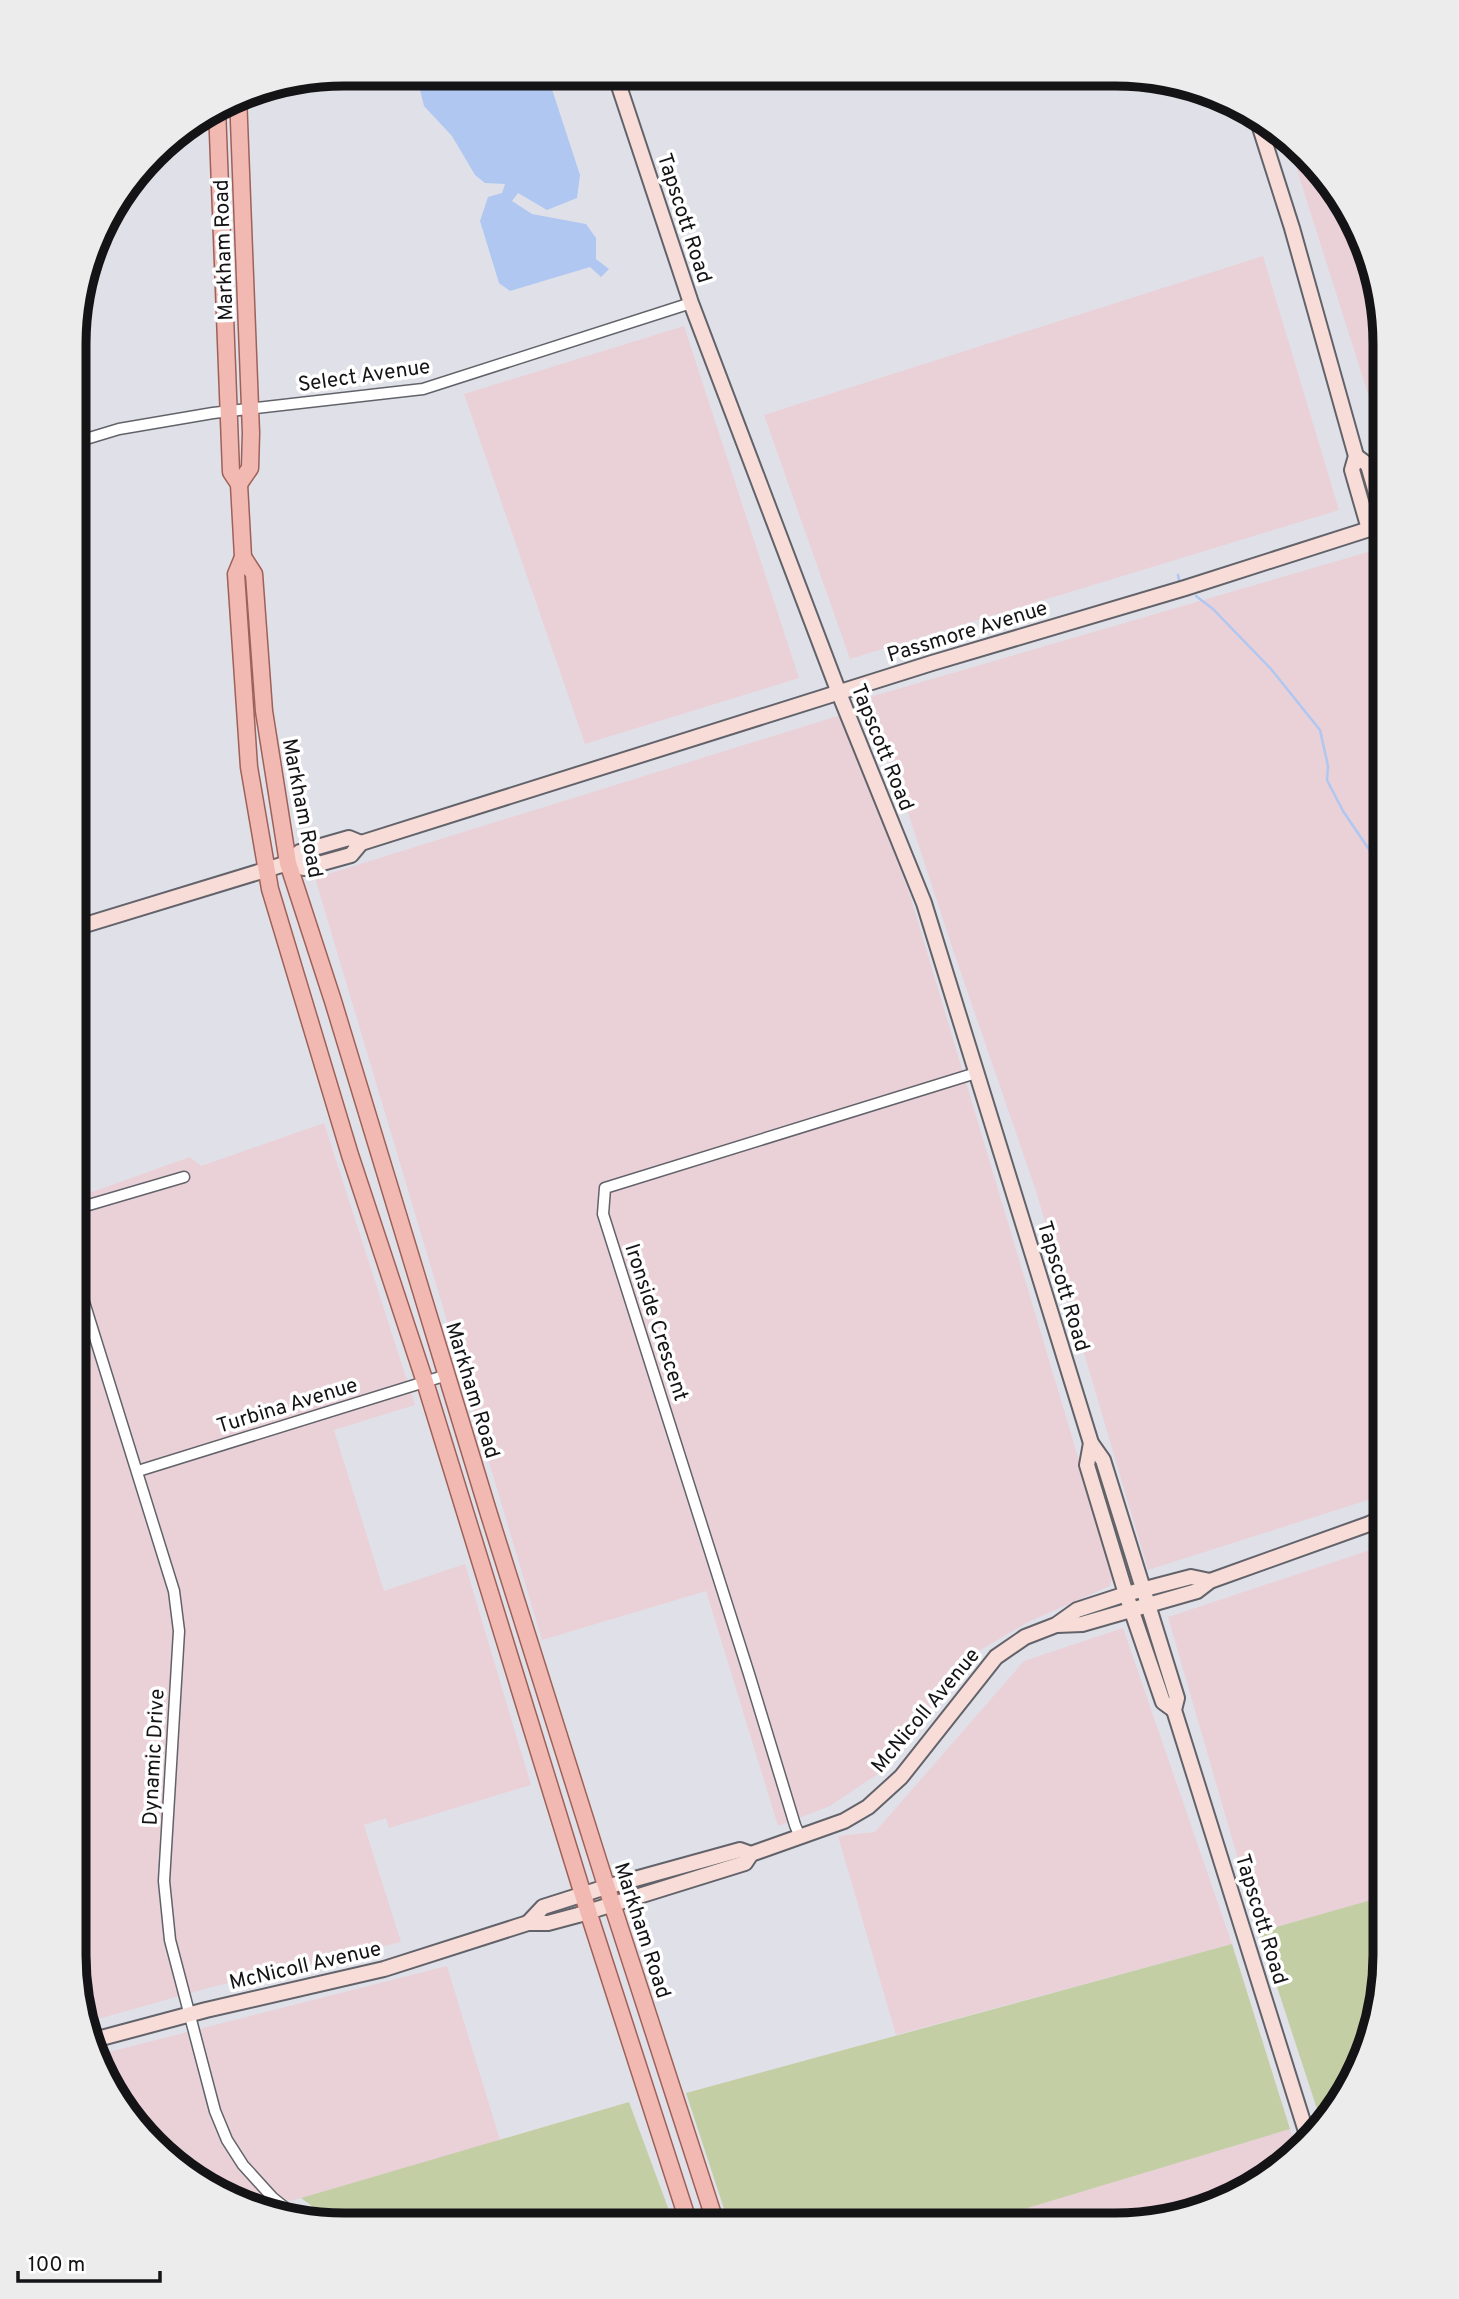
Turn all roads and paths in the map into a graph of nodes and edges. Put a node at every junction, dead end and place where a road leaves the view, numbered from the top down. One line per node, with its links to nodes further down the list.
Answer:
1 (619, 86): 5 (street, Tapscott Road)
2 (238, 108): 6 (main road, Markham Road)
3 (218, 118): 7 (main road, Markham Road)
4 (1261, 130): 9 (street)
5 (691, 303): 6 (street, Select Avenue); 15 (street, Tapscott Road)
6 (250, 409): 7 (street, Select Avenue); 11 (main road, Markham Road)
7 (230, 411): 8 (street, Select Avenue); 11 (main road, Markham Road)
8 (86, 439)
9 (1356, 456): 10 (street); 13 (street)
10 (1373, 482)
11 (239, 484): 14 (main road, Markham Road)
12 (1373, 528): 13 (street, Passmore Avenue)
13 (1369, 529): 15 (street, Passmore Avenue)
14 (243, 557): 16 (main road, Markham Road); 17 (main road, Markham Road)
15 (839, 693): 16 (street, Passmore Avenue); 19 (street, Tapscott Road)
16 (288, 863): 17 (street, Passmore Avenue); 23 (main road, Markham Road)
17 (267, 869): 18 (street, Passmore Avenue); 24 (main road, Markham Road)
18 (86, 925)
19 (976, 1073): 25 (street, Tapscott Road); 35 (street, Ironside Crescent)
20 (184, 1177): 21 (street)
21 (86, 1206)
22 (86, 1308): 26 (street, Dynamic Drive)
23 (447, 1375): 24 (street, Turbina Avenue); 37 (main road, Markham Road)
24 (425, 1382): 26 (street, Turbina Avenue); 38 (main road, Markham Road)
25 (1091, 1443): 29 (street, Tapscott Road); 30 (street, Tapscott Road)
26 (138, 1471): 42 (street, Dynamic Drive)
27 (1373, 1522): 28 (street, McNicoll Avenue)
28 (1210, 1581): 29 (street, McNicoll Avenue); 31 (street, McNicoll Avenue)
29 (1143, 1589): 30 (street, McNicoll Avenue); 31 (street, Tapscott Road)
30 (1126, 1594): 32 (street, Tapscott Road); 33 (street, McNicoll Avenue)
31 (1148, 1604): 32 (street, McNicoll Avenue); 34 (street, Tapscott Road)
32 (1131, 1609): 33 (street, McNicoll Avenue); 34 (street, Tapscott Road)
33 (1056, 1625): 35 (street, McNicoll Avenue)
34 (1174, 1710): 44 (street, Tapscott Road)
35 (800, 1837): 36 (street, McNicoll Avenue)
36 (751, 1854): 37 (street, McNicoll Avenue); 39 (street, McNicoll Avenue)
37 (606, 1887): 38 (street, McNicoll Avenue); 39 (main road, Markham Road)
38 (583, 1894): 40 (main road, Markham Road); 41 (street, McNicoll Avenue)
39 (611, 1904): 40 (street, McNicoll Avenue); 47 (main road, Markham Road)
40 (589, 1911): 41 (street, McNicoll Avenue); 46 (main road, Markham Road)
41 (528, 1923): 42 (street, McNicoll Avenue)
42 (190, 2014): 43 (street, McNicoll Avenue); 45 (street, Dynamic Drive)
43 (99, 2039)
44 (1305, 2130)
45 (282, 2205)
46 (685, 2213)
47 (712, 2213)

